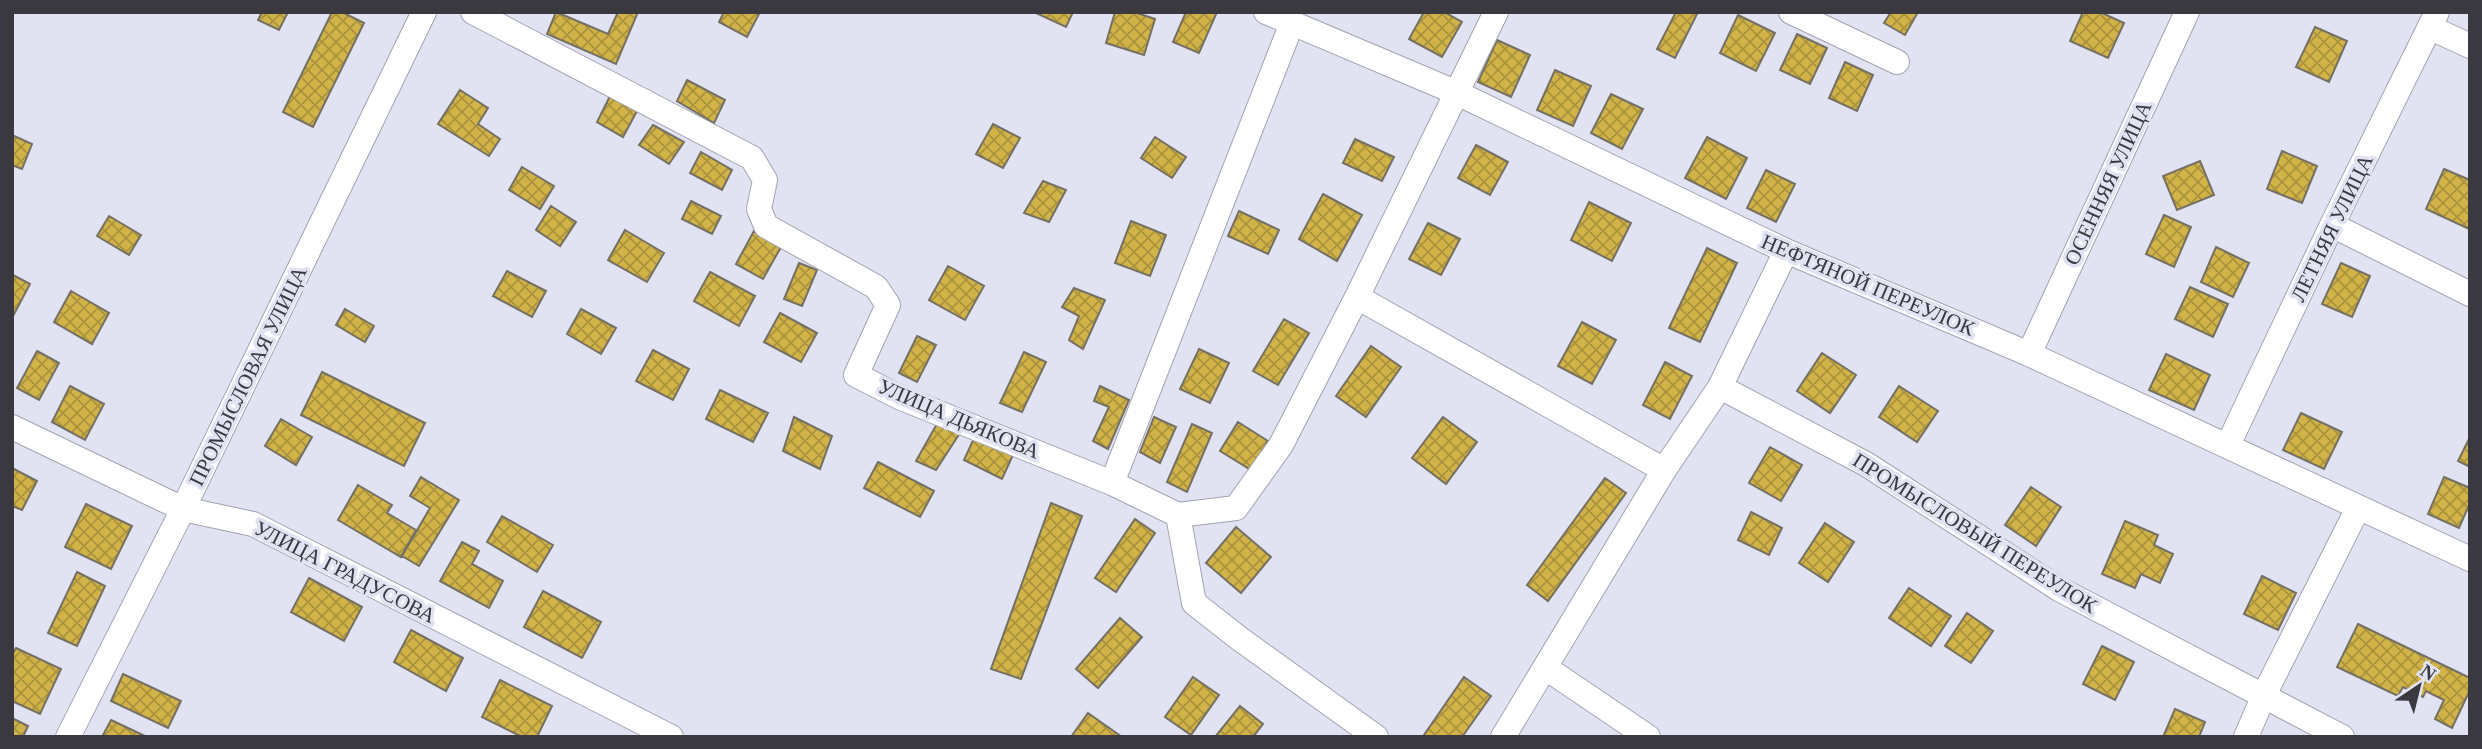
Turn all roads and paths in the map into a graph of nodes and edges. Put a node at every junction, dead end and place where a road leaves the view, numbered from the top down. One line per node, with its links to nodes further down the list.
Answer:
1 (473, 12): 21 (street, УЛИЦА ДЬЯКОВА)
2 (1266, 12): 8 (street, НЕФТЯНОЙ ПЕРЕУЛОК)
3 (1496, 12): 11 (street)
4 (1791, 12): 10 (street)
5 (2187, 12): 16 (street, ОСЕННЯЯ УЛИЦА)
6 (416, 15): 23 (street, ПРОМЫСЛОВАЯ УЛИЦА)
7 (2434, 20): 9 (street); 12 (street, ЛЕТНЯЯ УЛИЦА)
8 (1292, 23): 11 (street, НЕФТЯНОЙ ПЕРЕУЛОК); 21 (street)
9 (2470, 46)
10 (1897, 62)
11 (1455, 92): 13 (street, НЕФТЯНОЙ ПЕРЕУЛОК); 15 (street)
12 (2332, 225): 14 (street); 19 (street, ЛЕТНЯЯ УЛИЦА)
13 (1786, 251): 16 (street, НЕФТЯНОЙ ПЕРЕУЛОК); 17 (street)
14 (2470, 294)
15 (1357, 297): 20 (street); 24 (street)
16 (2029, 354): 19 (street, НЕФТЯНОЙ ПЕРЕУЛОК)
17 (1720, 387): 20 (street); 27 (street, ПРОМЫСЛОВЫЙ ПЕРЕУЛОК)
18 (12, 427): 23 (street, УЛИЦА ГРАДУСОВА)
19 (2228, 445): 22 (street, НЕФТЯНОЙ ПЕРЕУЛОК)
20 (1664, 470): 26 (street)
21 (1112, 483): 24 (street, УЛИЦА ДЬЯКОВА)
22 (2358, 508): 25 (street, НЕФТЯНОЙ ПЕРЕУЛОК); 27 (street)
23 (183, 509): 28 (street, ПРОМЫСЛОВАЯ УЛИЦА); 29 (street, УЛИЦА ГРАДУСОВА)
24 (1178, 515): 30 (street)
25 (2470, 559)
26 (1546, 668): 31 (street); 32 (street)
27 (2264, 695): 33 (street); 34 (street, ПРОМЫСЛОВЫЙ ПЕРЕУЛОК)
28 (68, 737)
29 (671, 737)
30 (1376, 737)
31 (1503, 737)
32 (1648, 737)
33 (2246, 737)
34 (2342, 737)

